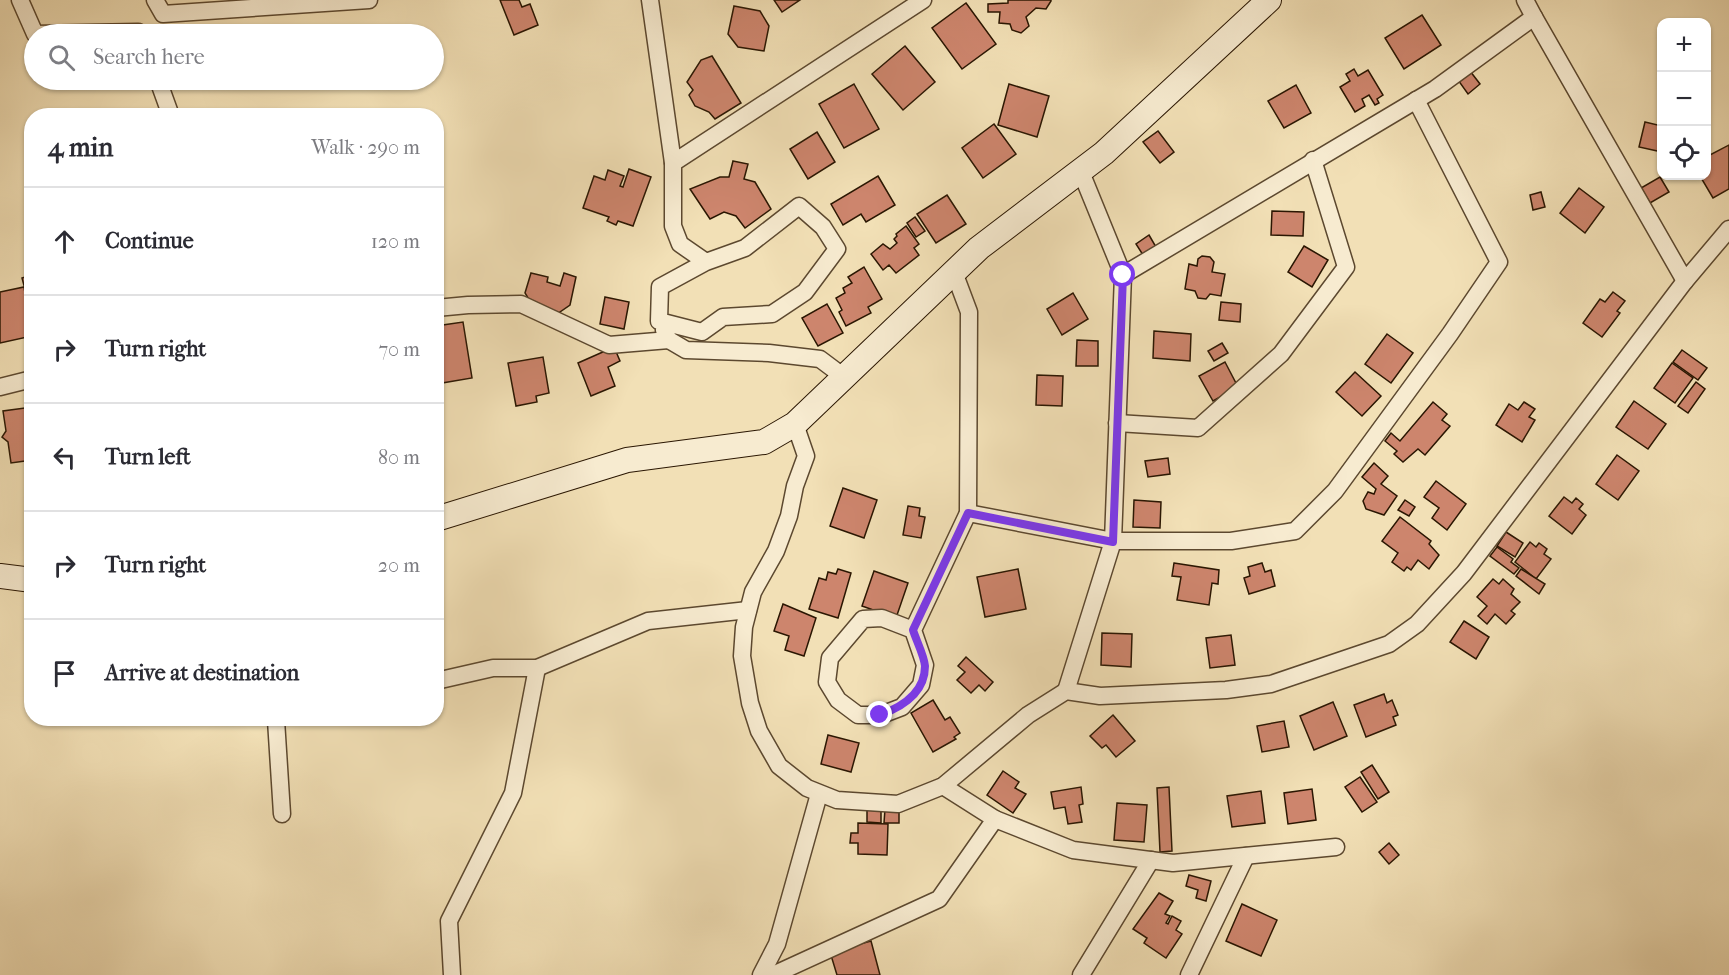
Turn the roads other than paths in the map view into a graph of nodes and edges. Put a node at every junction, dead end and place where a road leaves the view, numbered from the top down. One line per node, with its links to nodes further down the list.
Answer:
1 (20, 0): 9 (street)
2 (154, 0): 3 (street)
3 (369, 0)
4 (650, 0): 14 (street)
5 (923, 0): 14 (street)
6 (1269, 0): 15 (street)
7 (1525, 0): 8 (street)
8 (1534, 17): 11 (street); 20 (street)
9 (31, 24)
10 (162, 90): 12 (street)
11 (1416, 100): 13 (street); 31 (street)
12 (168, 108)
13 (1313, 160): 19 (street); 27 (street)
14 (673, 163): 17 (street)
15 (1081, 172): 18 (street); 19 (street)
16 (1729, 229): 20 (street)
17 (706, 262): 22 (street); 22 (street)
18 (954, 272): 24 (street); 29 (street)
19 (1123, 275): 27 (street)
20 (1685, 281): 38 (street)
21 (444, 308): 23 (street)
22 (659, 321): 23 (street)
23 (669, 340): 24 (street)
24 (844, 377): 28 (street)
25 (24, 381): 26 (street)
26 (0, 387)
27 (1117, 423): 31 (street)
28 (795, 424): 30 (street); 34 (street)
29 (968, 513): 31 (street); 35 (street)
30 (444, 517)
31 (1113, 542): 38 (street)
32 (0, 576): 33 (street)
33 (24, 579)
34 (748, 610): 36 (street); 41 (street)
35 (913, 630): 35 (street)
36 (537, 668): 37 (street); 49 (street)
37 (444, 679)
38 (1066, 691): 40 (street)
39 (278, 726): 42 (street)
40 (943, 786): 41 (street); 43 (street)
41 (819, 794): 47 (street)
42 (282, 814)
43 (995, 819): 46 (street); 48 (street)
44 (1336, 847): 45 (street)
45 (1246, 856): 46 (street); 52 (street)
46 (1151, 860): 51 (street)
47 (777, 944): 48 (street); 50 (street)
48 (781, 973)
49 (452, 975)
50 (761, 975)
51 (1081, 975)
52 (1188, 975)

